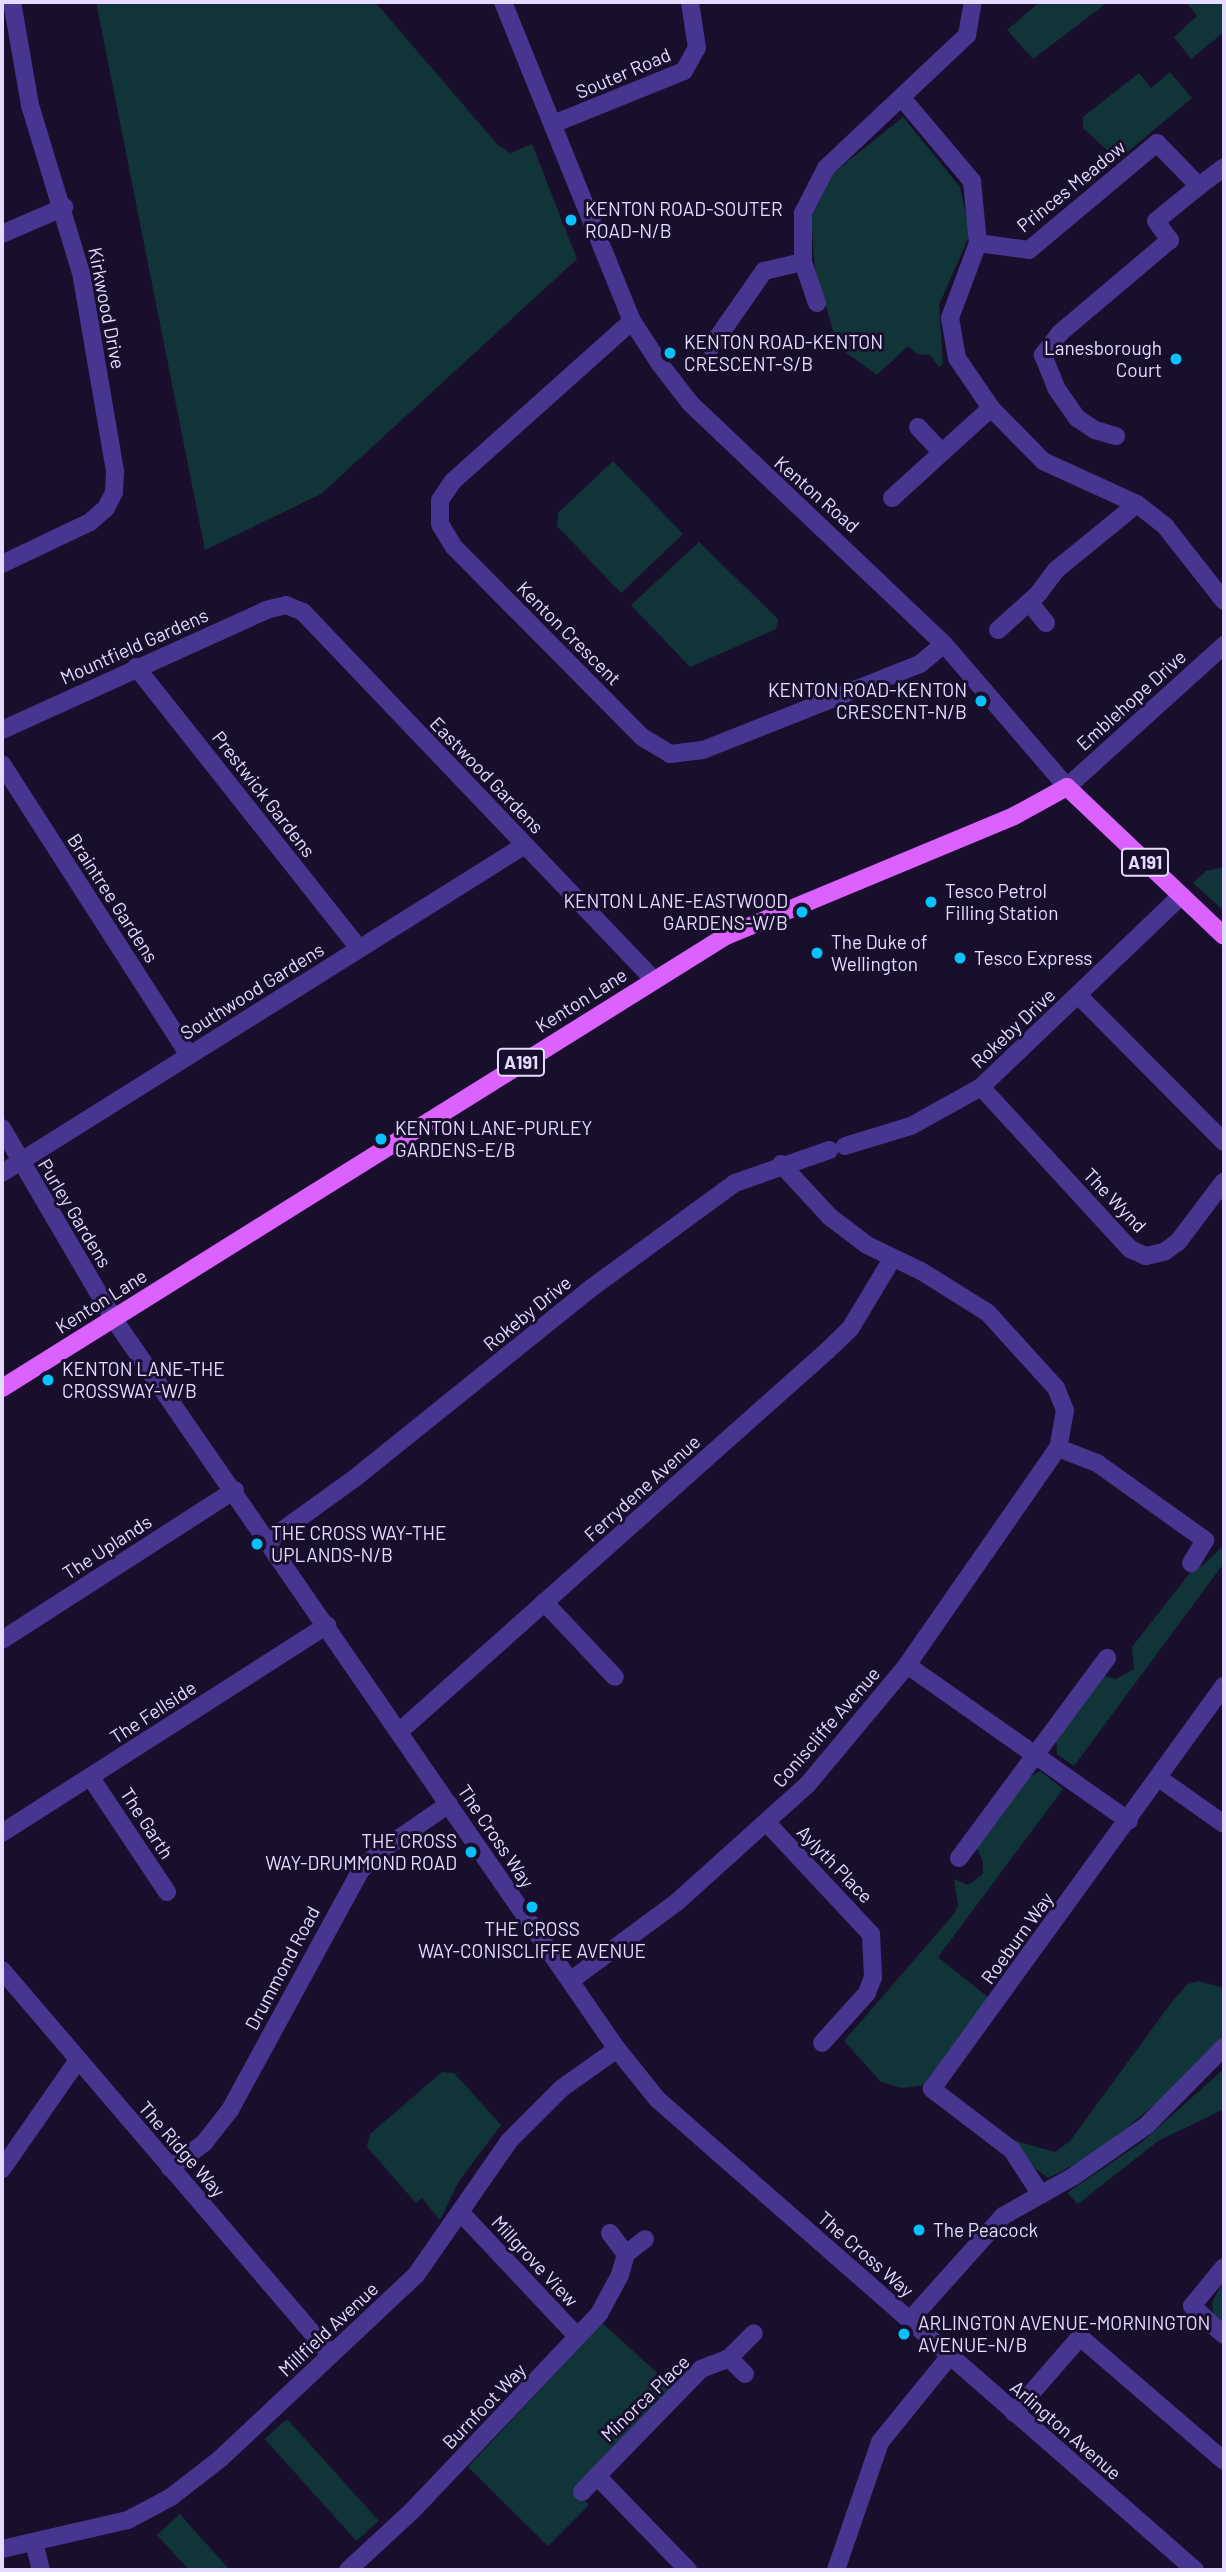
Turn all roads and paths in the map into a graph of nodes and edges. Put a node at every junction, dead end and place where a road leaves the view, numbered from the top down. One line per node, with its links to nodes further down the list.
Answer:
1 (12, 2): 9 (street, Kirkwood Drive)
2 (503, 2): 6 (street, Kenton Road)
3 (690, 2): 6 (street, Souter Road)
4 (973, 2): 5 (street)
5 (902, 98): 11 (street); 12 (street)
6 (554, 124): 14 (street, Kenton Road)
7 (1224, 167): 8 (street)
8 (1199, 187): 11 (street, Princes Meadow); 18 (street)
9 (64, 208): 10 (street); 22 (street, Kirkwood Drive)
10 (2, 234)
11 (978, 243): 16 (street)
12 (803, 262): 13 (street); 15 (street)
13 (817, 303)
14 (632, 321): 28 (street, Kenton Road); 28 (street, Kenton Crescent)
15 (711, 347)
16 (991, 408): 19 (street); 21 (street)
17 (918, 427): 19 (street)
18 (1116, 436)
19 (942, 453): 20 (street)
20 (892, 498)
21 (1137, 504): 23 (street); 24 (street)
22 (2, 564)
23 (1224, 601)
24 (1028, 603): 26 (street); 27 (street)
25 (286, 605): 30 (street, Mountfield Gardens); 34 (street, Eastwood Gardens)
26 (1046, 624)
27 (998, 629)
28 (944, 644): 33 (street, Kenton Road)
29 (1224, 645): 33 (street, Emblehope Drive)
30 (136, 667): 31 (street, Mountfield Gardens); 37 (street, Prestwick Gardens)
31 (2, 730)
32 (2, 764): 40 (street, Braintree Gardens)
33 (1067, 787): 35 (main road, Kenton Road / A191); 38 (main road, Kenton Lane / A191)
34 (525, 845): 37 (street, Southwood Gardens); 38 (street, Eastwood Gardens)
35 (1181, 896): 36 (main road, Kenton Road / A191); 39 (street, Rokeby Drive)
36 (1224, 936)
37 (359, 948): 40 (street, Southwood Gardens)
38 (653, 979): 49 (main road, Kenton Lane / A191)
39 (1078, 995): 41 (street, Rokeby Drive); 43 (street)
40 (189, 1055): 44 (street, Southwood Gardens)
41 (981, 1087): 45 (street, Rokeby Drive); 47 (street, The Wynd)
42 (2, 1128): 44 (street, Purley Gardens)
43 (1224, 1142)
44 (20, 1161): 46 (street, Southwood Gardens); 49 (street, Purley Gardens)
45 (781, 1164): 48 (street); 53 (street, Rokeby Drive)
46 (2, 1173)
47 (1224, 1181)
48 (892, 1259): 51 (street); 55 (street, Ferrydene Avenue)
49 (113, 1318): 50 (main road, Kenton Lane / A191); 52 (street, The Cross Way)
50 (2, 1388)
51 (1058, 1448): 54 (street); 59 (street, Coniscliffe Avenue)
52 (235, 1490): 53 (street, The Cross Way); 57 (street, The Uplands)
53 (269, 1541): 56 (street, The Cross Way)
54 (1191, 1563)
55 (544, 1602): 60 (street); 62 (street, Ferrydene Avenue)
56 (327, 1625): 62 (street, The Cross Way); 64 (street, The Fellside)
57 (2, 1640)
58 (1107, 1658): 63 (street)
59 (907, 1665): 63 (street); 68 (street, Coniscliffe Avenue)
60 (615, 1677)
61 (1224, 1686): 65 (street, Roeburn Way)
62 (400, 1731): 66 (street, The Cross Way)
63 (1034, 1754): 67 (street); 71 (street)
64 (91, 1777): 70 (street, The Fellside); 72 (street, The Garth)
65 (1160, 1779): 67 (street, Roeburn Way); 69 (street)
66 (449, 1804): 74 (street, The Cross Way); 79 (street, Drummond Road)
67 (1129, 1821): 81 (street, Roeburn Way)
68 (767, 1823): 74 (street, Coniscliffe Avenue); 75 (street, Aylyth Place)
69 (1224, 1824)
70 (2, 1833)
71 (959, 1858)
72 (167, 1892)
73 (2, 1970): 78 (street, The Ridge Way)
74 (570, 1981): 77 (street, The Cross Way)
75 (822, 2043)
76 (1224, 2047): 81 (street)
77 (617, 2049): 82 (street, Millfield Avenue); 87 (street, The Cross Way)
78 (78, 2060): 79 (street, The Ridge Way); 80 (street)
79 (170, 2168): 91 (street, The Ridge Way)
80 (2, 2169)
81 (1041, 2195): 87 (street)
82 (461, 2213): 90 (street, Millgrove View); 91 (street, Millfield Avenue)
83 (610, 2233): 85 (street)
84 (645, 2239): 85 (street)
85 (626, 2254): 90 (street, Burnfoot Way)
86 (1224, 2267): 89 (street)
87 (910, 2320): 92 (street, Arlington Avenue)
88 (754, 2333): 93 (street, Minorca Place)
89 (1224, 2335)
90 (578, 2337): 102 (street, Burnfoot Way)
91 (331, 2355): 99 (street, Millfield Avenue)
92 (949, 2357): 95 (street, Arlington Avenue); 104 (street)
93 (729, 2358): 94 (street); 97 (street, Minorca Place)
94 (745, 2374)
95 (1014, 2413): 96 (street); 105 (street, Arlington Avenue)
96 (1224, 2461)
97 (597, 2476): 98 (street, Minorca Place); 103 (street)
98 (582, 2492)
99 (34, 2542): 100 (street, Millfield Avenue); 101 (street)
100 (2, 2549)
101 (41, 2570)
102 (348, 2570)
103 (688, 2570)
104 (836, 2570)
105 (1195, 2570)

